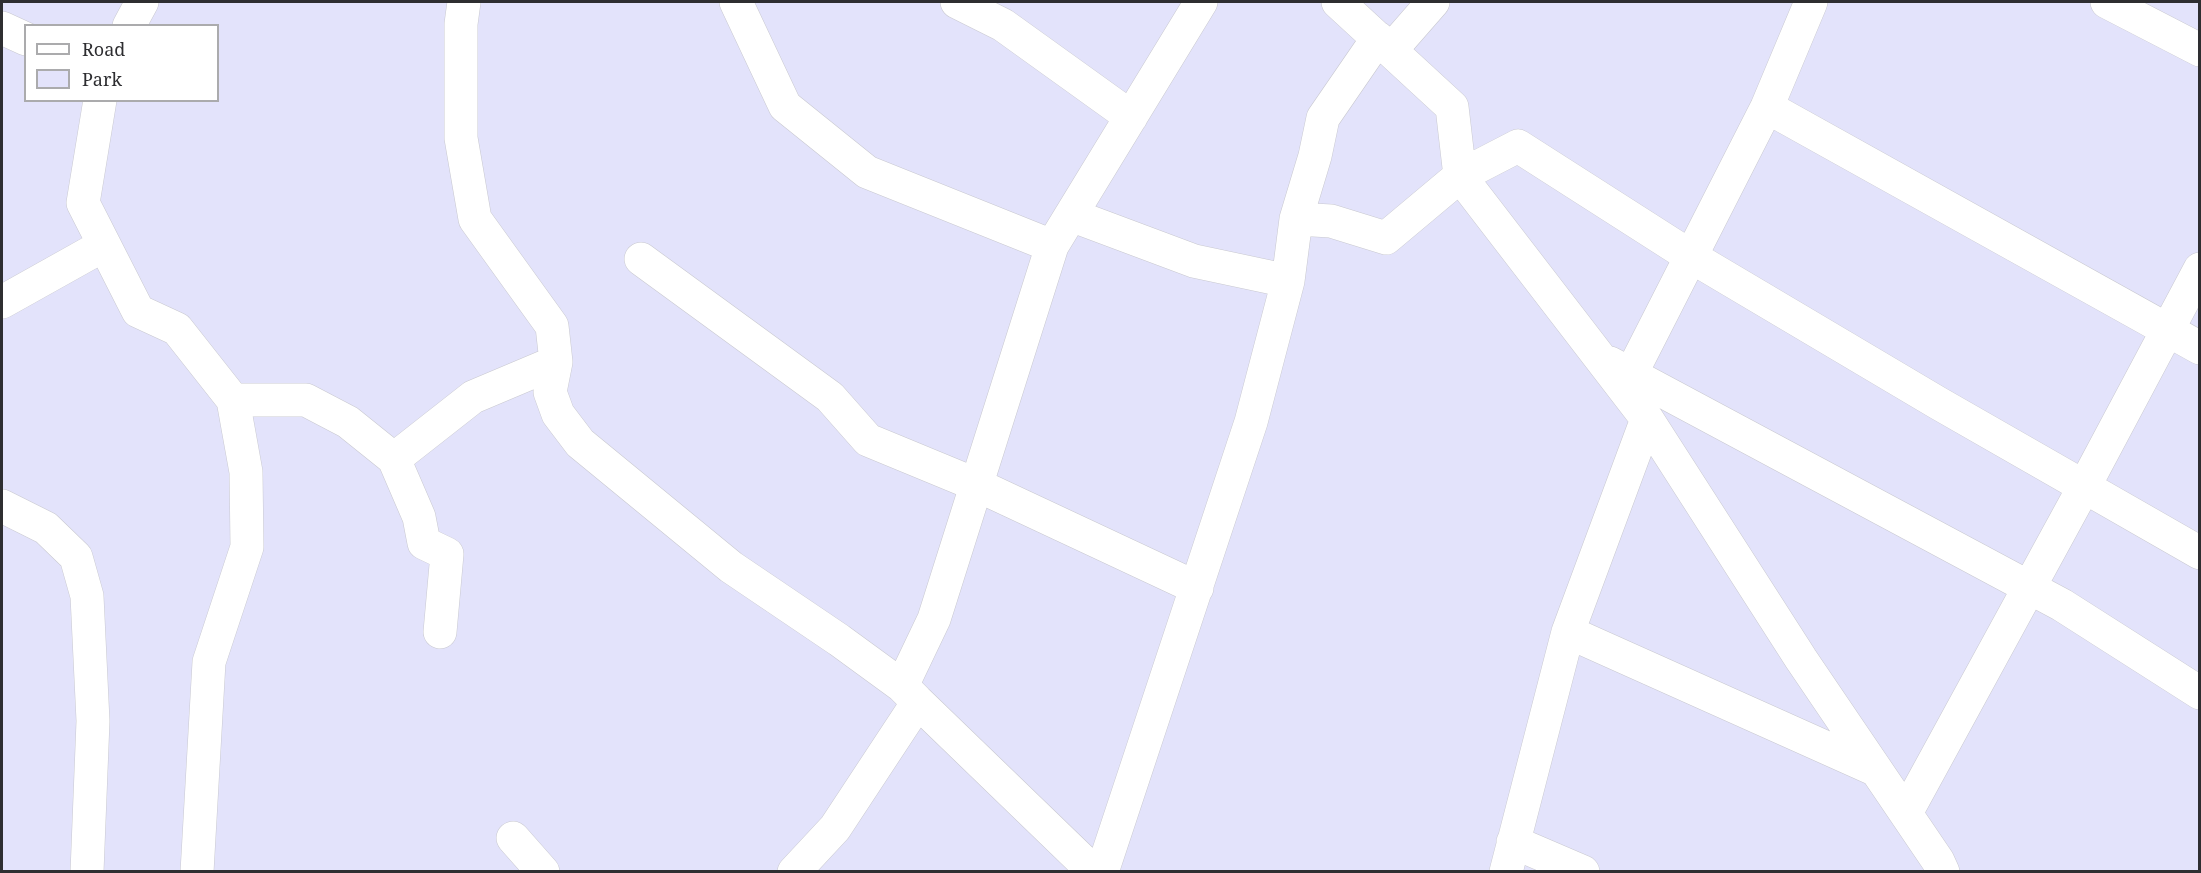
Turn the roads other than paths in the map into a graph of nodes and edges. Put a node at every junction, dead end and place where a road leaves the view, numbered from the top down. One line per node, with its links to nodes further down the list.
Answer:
1 (141, 2): 10 (street)
2 (464, 2): 31 (street)
3 (736, 2): 22 (street)
4 (957, 2): 17 (street)
5 (1201, 2): 17 (street)
6 (1338, 2): 13 (street)
7 (1433, 2): 13 (street)
8 (1811, 2): 16 (street)
9 (2107, 2): 14 (street)
10 (130, 24)
11 (2, 28): 12 (street)
12 (24, 38)
13 (1385, 44): 18 (street); 20 (street)
14 (2199, 50)
15 (100, 102): 21 (street)
16 (1767, 107): 23 (street); 28 (street)
17 (1131, 117): 19 (street)
18 (1460, 176): 20 (street); 23 (street); 30 (street)
19 (1071, 215): 22 (street); 26 (street)
20 (1296, 219): 26 (street)
21 (104, 245): 27 (street); 33 (street)
22 (1052, 246): 36 (street)
23 (1690, 256): 32 (street); 37 (street)
24 (641, 259): 36 (street)
25 (2199, 269): 28 (street)
26 (1288, 281): 41 (street)
27 (2, 302)
28 (2166, 329): 29 (street); 37 (street)
29 (2199, 348)
30 (1600, 357): 32 (street); 34 (street)
31 (556, 362): 35 (street); 45 (street)
32 (1631, 374): 40 (street)
33 (233, 400): 35 (street); 52 (street)
34 (1647, 419): 43 (street); 46 (street)
35 (394, 459): 42 (street)
36 (977, 485): 41 (street); 45 (street)
37 (2084, 487): 39 (street); 40 (street)
38 (2, 506): 51 (street)
39 (2199, 554)
40 (2028, 587): 44 (street); 47 (street)
41 (1197, 588): 56 (street)
42 (440, 632)
43 (1568, 632): 46 (street); 49 (street)
44 (2199, 693)
45 (910, 694): 54 (street); 55 (street)
46 (1877, 770): 47 (street)
47 (1906, 813): 50 (street)
48 (513, 838): 53 (street)
49 (1509, 857): 57 (street)
50 (1944, 869)
51 (87, 872)
52 (196, 872)
53 (543, 872)
54 (795, 872)
55 (1094, 872)
56 (1102, 872)
57 (1583, 872)

